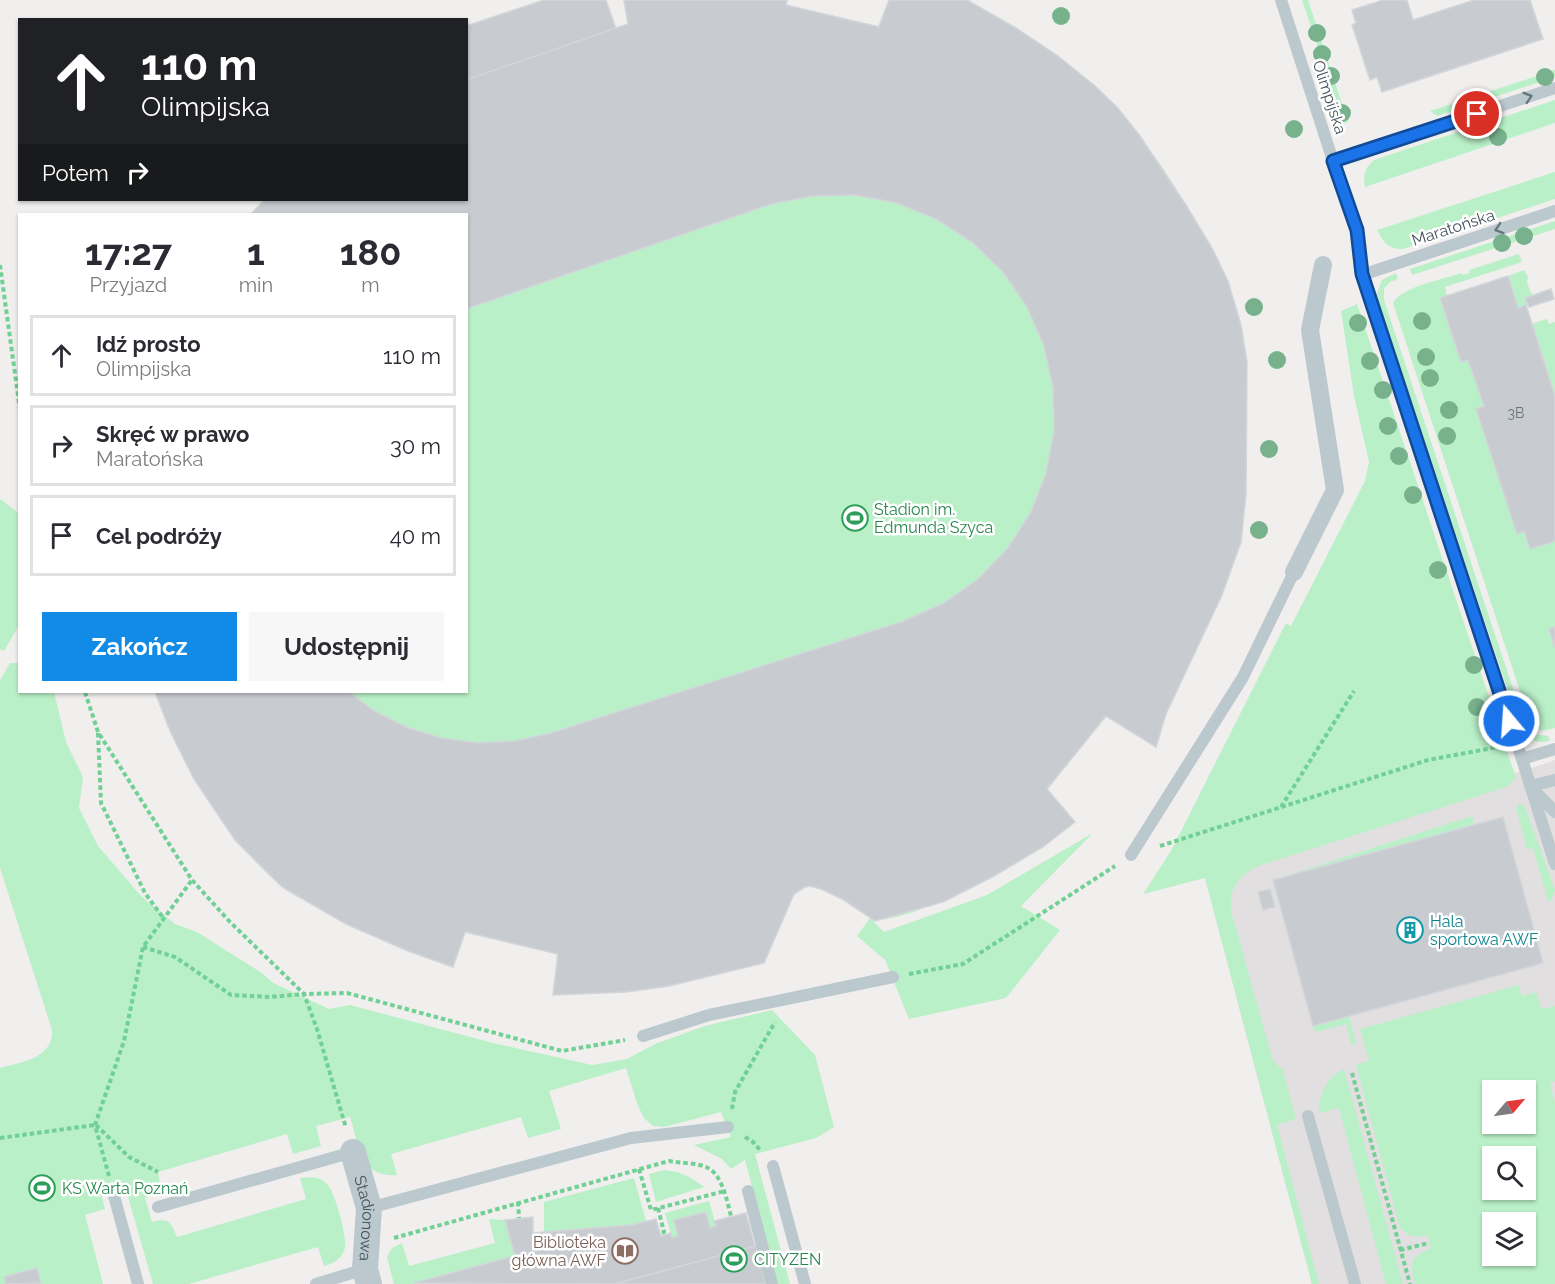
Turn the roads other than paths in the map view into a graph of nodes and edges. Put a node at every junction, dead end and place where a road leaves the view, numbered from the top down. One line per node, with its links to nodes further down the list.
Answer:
1 (1281, 0): 3 (lane, Olimpijska)
2 (1555, 88): 3 (lane, one-way to 2)
3 (1333, 161): 6 (lane, Olimpijska)
4 (1555, 211): 6 (lane, Maratońska, one-way to 6)
5 (1323, 265): 7 (street)
6 (1362, 274): 9 (lane, Olimpijska)
7 (1294, 572): 13 (lane)
8 (1555, 749): 9 (lane)
9 (1522, 759): 11 (lane, Olimpijska)
10 (1555, 780): 11 (lane)
11 (1530, 786): 12 (lane); 14 (lane, Olimpijska)
12 (1555, 812)
13 (1131, 855)
14 (1555, 864)
15 (893, 977): 16 (lane)
16 (643, 1036)
17 (1308, 1116): 30 (lane)
18 (728, 1127): 24 (lane)
19 (353, 1152): 23 (lane); 24 (street, Stadionowa)
20 (773, 1166): 29 (lane)
21 (747, 1191): 28 (lane)
22 (113, 1192): 26 (lane)
23 (158, 1207)
24 (369, 1208): 25 (street, Stadionowa)
25 (367, 1277): 27 (lane)
26 (138, 1284)
27 (316, 1284)
28 (772, 1284)
29 (805, 1284)
30 (1355, 1284)

